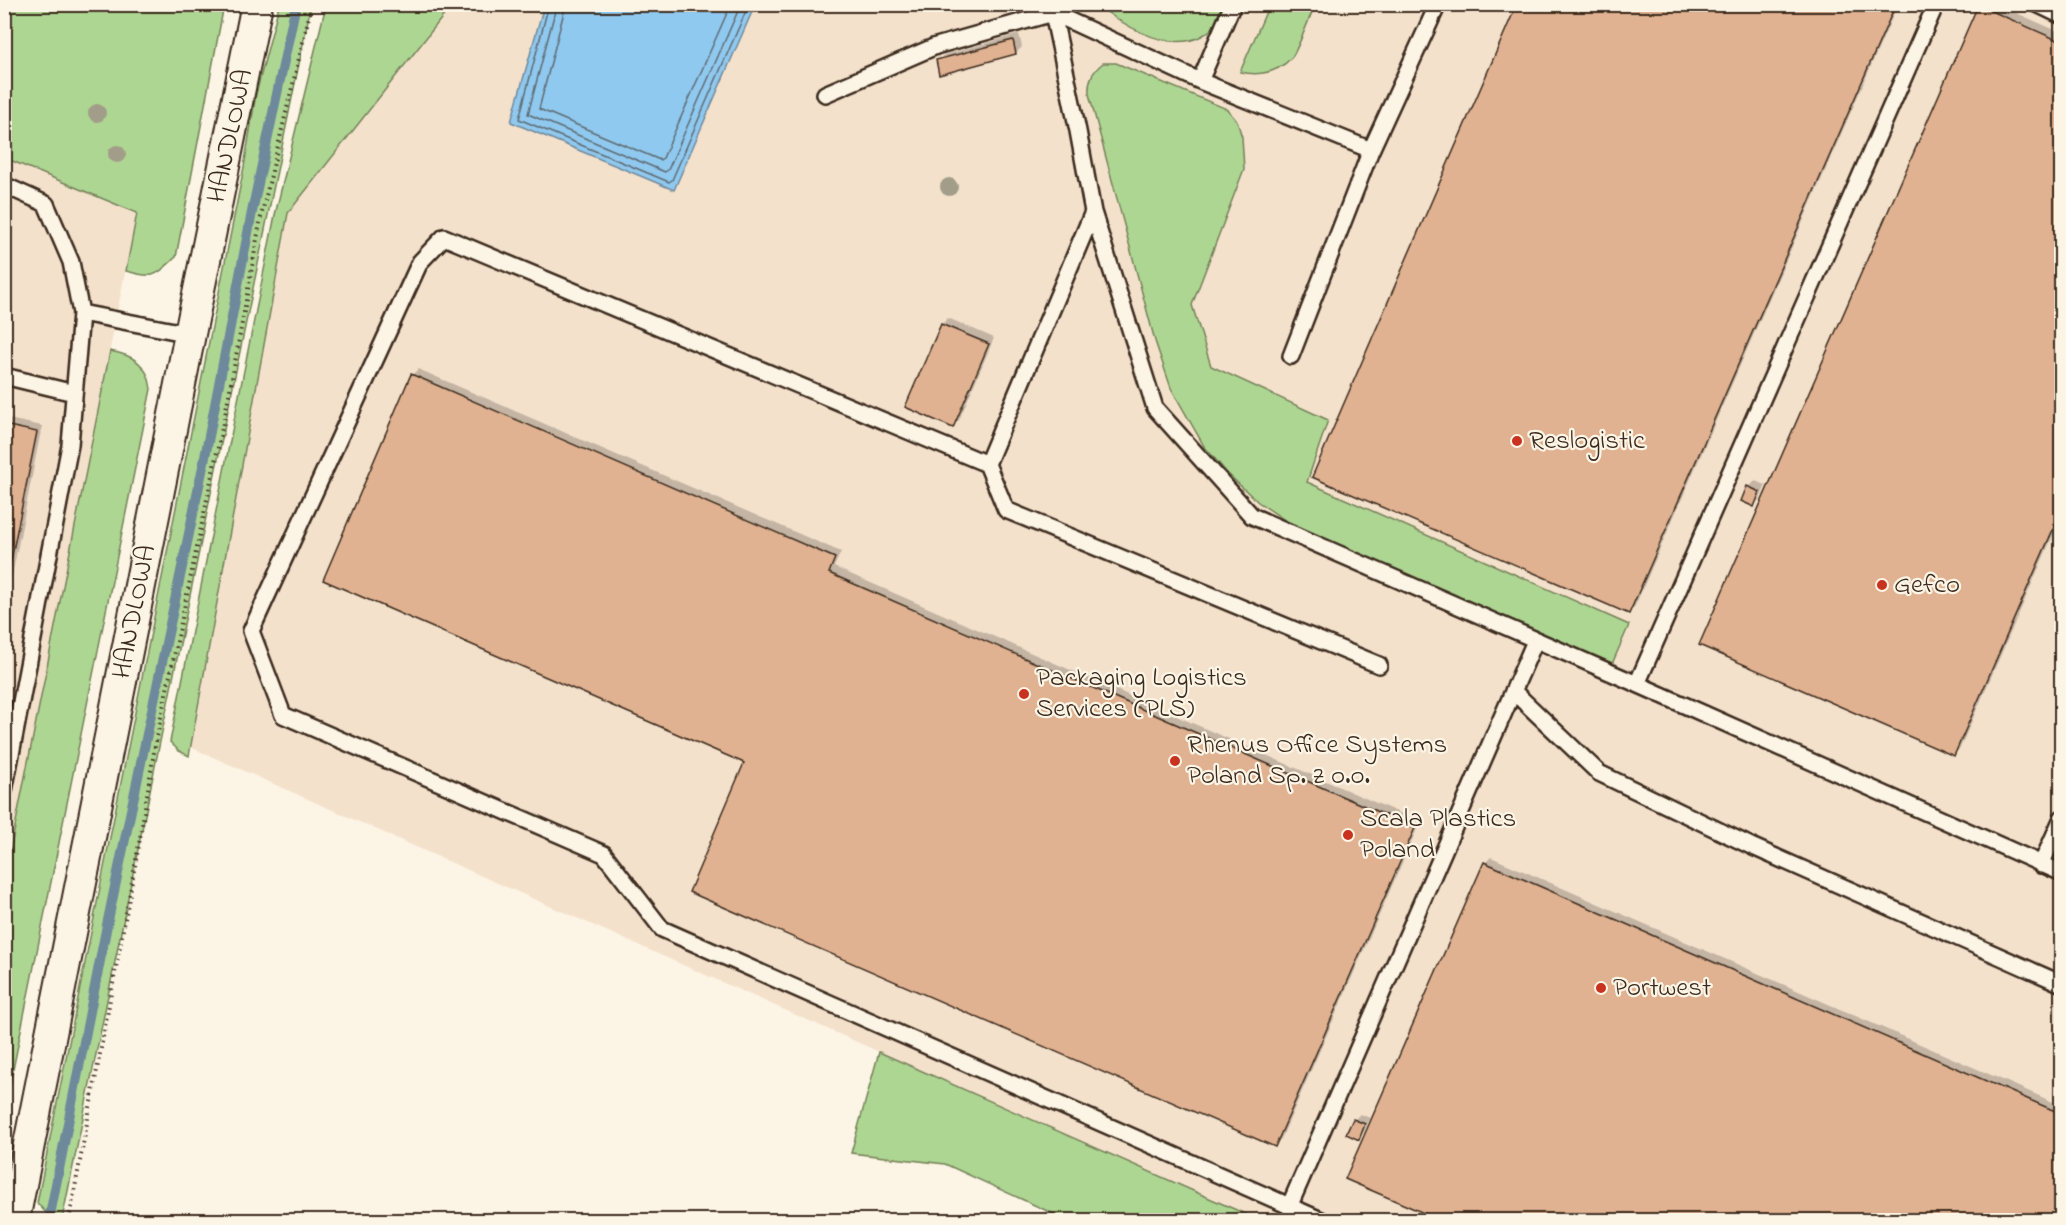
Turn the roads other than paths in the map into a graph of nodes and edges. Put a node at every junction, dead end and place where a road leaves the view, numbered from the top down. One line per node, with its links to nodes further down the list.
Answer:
1 (257, 4): 14 (street, HANDLOWA)
2 (1233, 4): 8 (lane)
3 (1438, 4): 10 (lane)
4 (1936, 4): 21 (lane)
5 (2037, 4): 7 (lane)
6 (1052, 9): 8 (lane); 9 (lane); 12 (lane)
7 (2061, 16)
8 (1200, 81): 10 (lane)
9 (825, 94)
10 (1371, 150): 15 (lane)
11 (4, 185): 13 (lane)
12 (1093, 212): 18 (lane); 19 (lane)
13 (81, 313): 14 (lane); 17 (lane)
14 (190, 334): 30 (street, HANDLOWA)
15 (1291, 356)
16 (4, 376): 17 (lane)
17 (74, 393): 23 (lane)
18 (987, 464): 20 (lane); 28 (lane)
19 (1535, 641): 21 (lane); 22 (lane)
20 (1379, 664)
21 (1637, 684): 25 (lane)
22 (1513, 691): 27 (lane); 28 (lane)
23 (4, 791)
24 (2061, 818): 25 (lane)
25 (2041, 864): 26 (lane)
26 (2061, 873)
27 (2061, 984)
28 (1288, 1207): 31 (lane)
29 (4, 1219): 30 (lane)
30 (15, 1220)
31 (1321, 1221)

